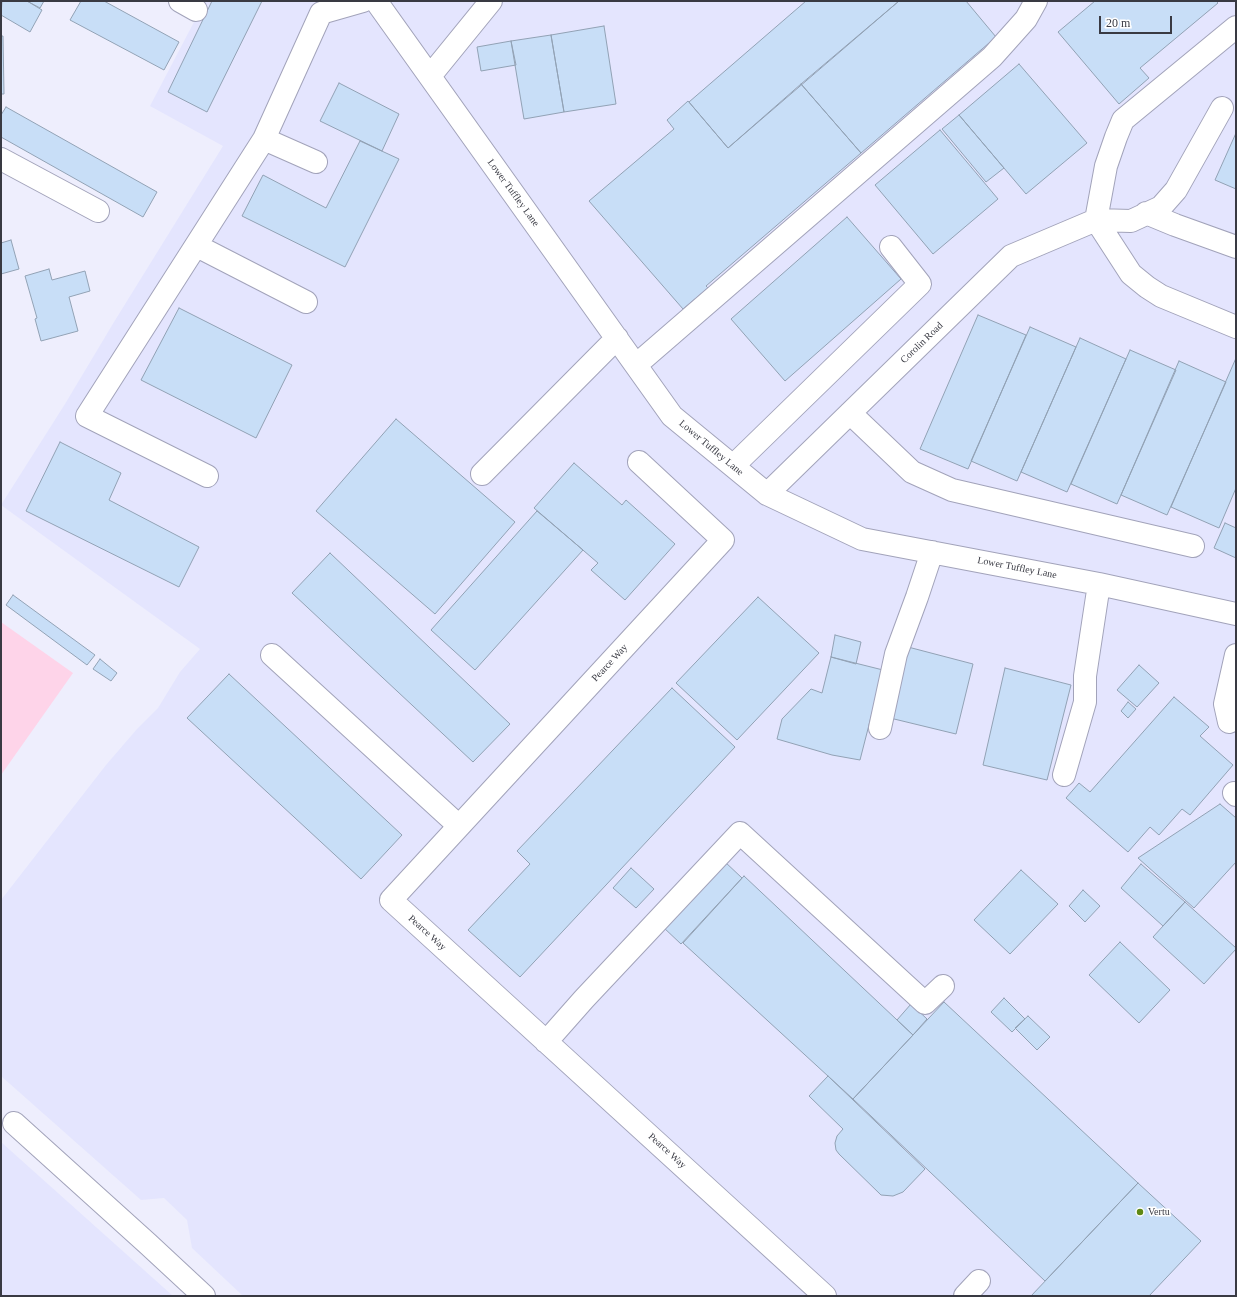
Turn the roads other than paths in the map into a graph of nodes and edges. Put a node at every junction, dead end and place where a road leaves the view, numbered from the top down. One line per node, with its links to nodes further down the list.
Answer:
1 (363, 1): 8 (street)
2 (376, 1): 6 (street, Lower Tuffley Lane)
3 (491, 1): 6 (street)
4 (1036, 1): 20 (street)
5 (1236, 27): 13 (street)
6 (430, 76): 19 (street, Lower Tuffley Lane)
7 (1222, 108): 12 (street)
8 (264, 139): 10 (street); 14 (street)
9 (1, 159): 11 (street)
10 (316, 162)
11 (98, 211)
12 (1146, 213): 13 (street); 16 (street)
13 (1096, 220): 18 (street); 21 (street, Corolin Road)
14 (197, 246): 17 (street); 25 (street)
15 (891, 247): 23 (street)
16 (1236, 247)
17 (306, 302)
18 (1236, 327)
19 (617, 338): 20 (street, Lower Tuffley Lane); 24 (street)
20 (636, 364): 23 (street, Lower Tuffley Lane)
21 (850, 413): 26 (street, Corolin Road); 27 (street)
22 (639, 462): 36 (street, Pearce Way)
23 (733, 466): 26 (street, Lower Tuffley Lane)
24 (482, 474)
25 (207, 476)
26 (767, 494): 28 (street, Lower Tuffley Lane)
27 (1193, 546)
28 (932, 552): 29 (street, Lower Tuffley Lane); 34 (street)
29 (1099, 584): 30 (street, Lower Tuffley Lane); 35 (street)
30 (1236, 614)
31 (1236, 655): 33 (street)
32 (272, 656): 36 (street)
33 (1229, 722)
34 (880, 728)
35 (1064, 775)
36 (459, 826): 38 (street, Pearce Way)
37 (943, 986): 38 (street)
38 (546, 1042): 41 (street, Pearce Way)
39 (14, 1123): 40 (street)
40 (204, 1296)
41 (825, 1296)

